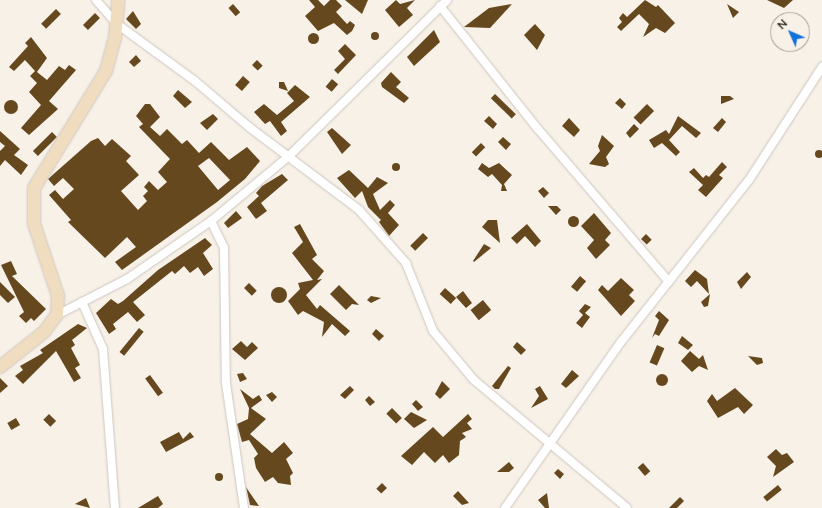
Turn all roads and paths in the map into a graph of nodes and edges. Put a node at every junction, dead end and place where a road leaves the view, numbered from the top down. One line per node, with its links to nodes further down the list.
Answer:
1 (96, 0): 5 (street)
2 (118, 0): 5 (street)
3 (447, 0): 4 (street)
4 (440, 6): 7 (street); 9 (street)
5 (117, 24): 7 (street); 11 (street)
6 (822, 67): 9 (street)
7 (289, 156): 8 (street); 13 (street)
8 (211, 221): 10 (street); 15 (street)
9 (669, 282): 13 (street)
10 (82, 302): 11 (street); 14 (street)
11 (57, 315): 12 (street)
12 (0, 367)
13 (548, 444): 16 (street); 17 (street)
14 (115, 508)
15 (244, 508)
16 (505, 508)
17 (627, 508)

